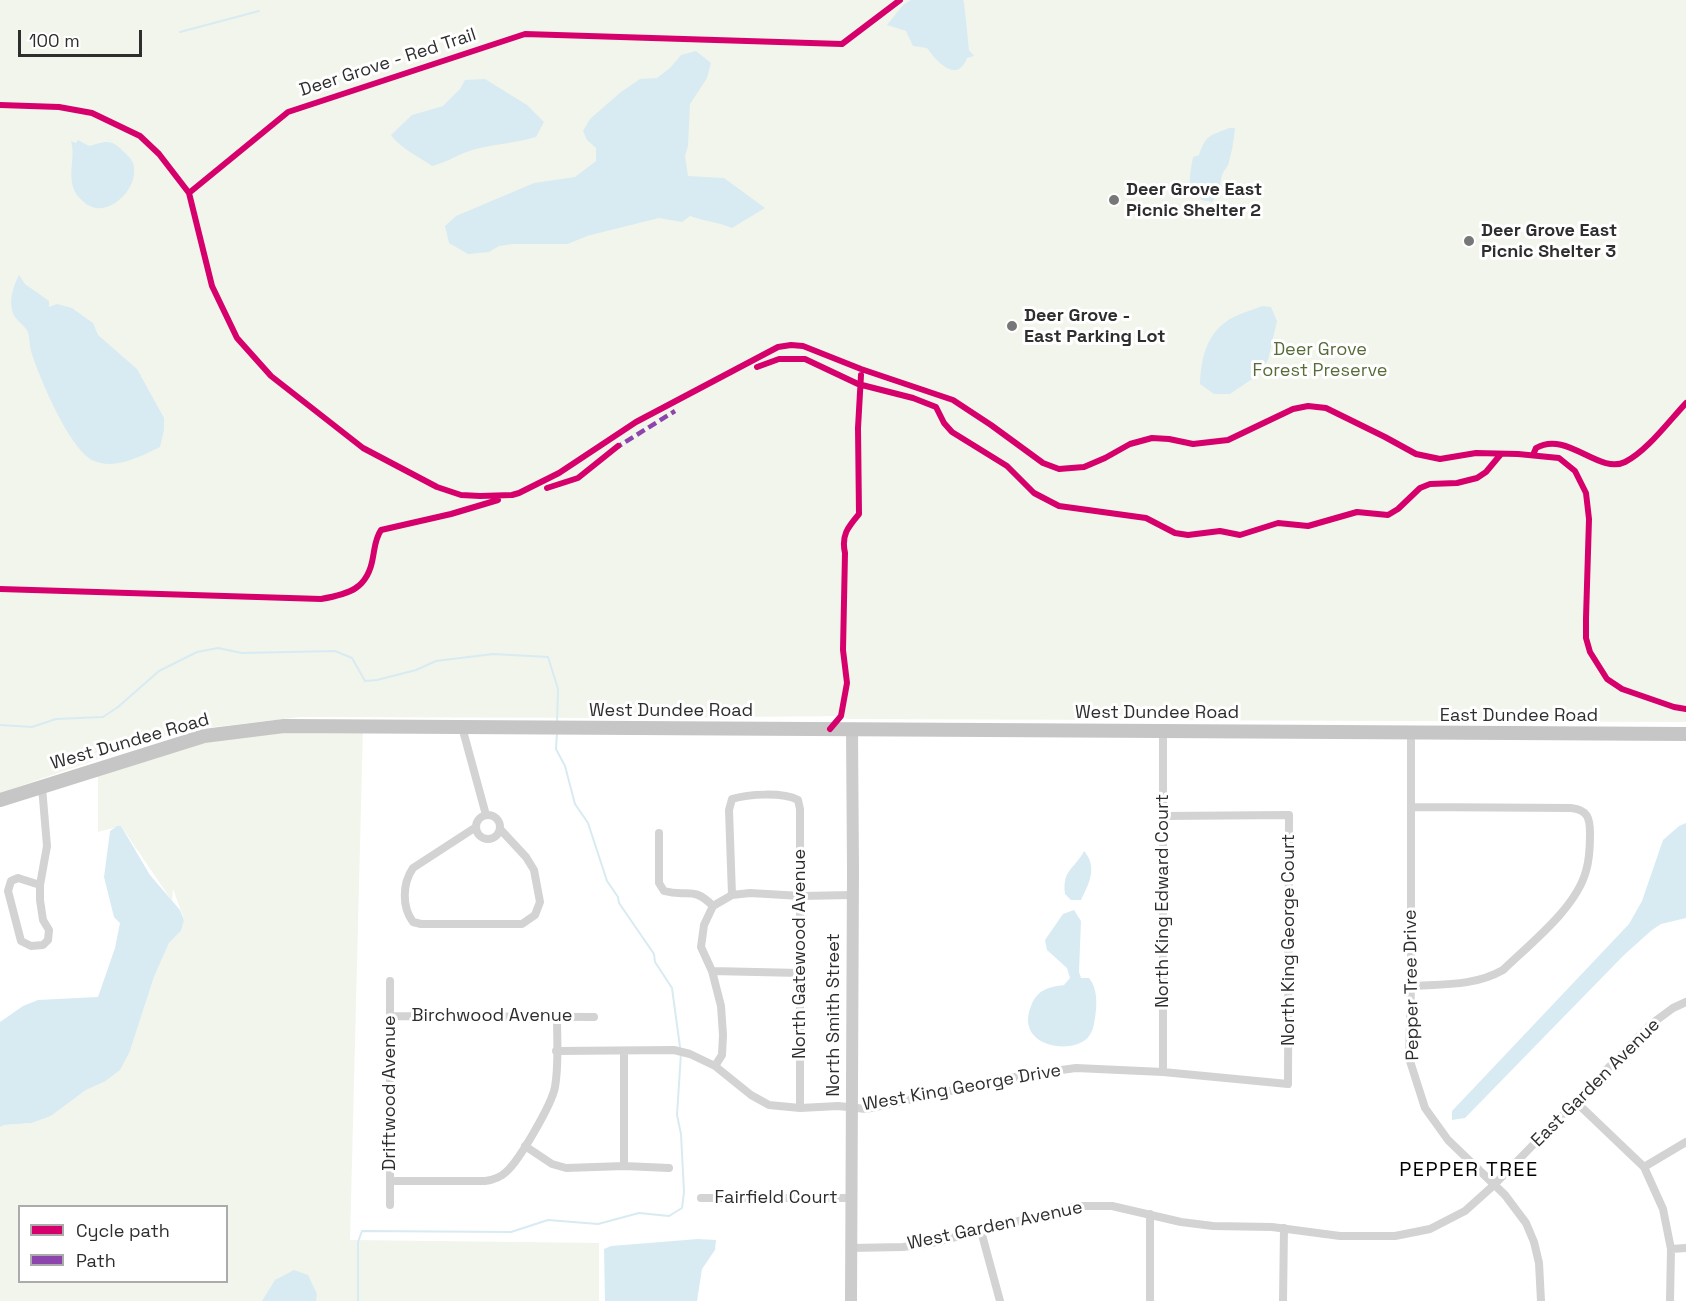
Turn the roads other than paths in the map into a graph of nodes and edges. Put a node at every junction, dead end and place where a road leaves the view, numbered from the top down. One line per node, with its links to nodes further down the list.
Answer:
1 (462, 727): 2 (main road, West Dundee Road); 7 (main road, West Dundee Road); 10 (street)
2 (852, 729): 3 (main road, West Dundee Road); 17 (street, North Smith Street)
3 (1163, 731): 4 (main road, West Dundee Road); 11 (street, North King Edward Court)
4 (1352, 733): 5 (main road, East Dundee Road)
5 (1411, 733): 6 (main road, East Dundee Road); 9 (street, Pepper Tree Drive)
6 (1686, 734)
7 (42, 787): 8 (main road, West Dundee Road); 15 (street)
8 (0, 800)
9 (1411, 807): 23 (street, Pepper Tree Drive); 23 (street)
10 (486, 815): 12 (street); 13 (street)
11 (1163, 816): 31 (street, North King Edward Court); 32 (street, North King George Court)
12 (476, 827): 13 (street); 13 (street)
13 (500, 829)
14 (660, 833): 19 (street)
15 (40, 885): 15 (street)
16 (732, 895): 18 (street); 18 (street, North Gatewood Avenue); 19 (street)
17 (852, 895): 18 (street); 34 (street, North Smith Street)
18 (801, 896): 21 (street, North Gatewood Avenue)
19 (713, 906): 20 (street)
20 (712, 971): 21 (street); 30 (street)
21 (800, 973): 35 (street, North Gatewood Avenue)
22 (390, 981): 25 (street, Driftwood Avenue)
23 (1411, 986): 42 (street, Pepper Tree Drive)
24 (1686, 1002): 33 (street, East Garden Avenue)
25 (390, 1016): 26 (street, Birchwood Avenue); 41 (street, Driftwood Avenue)
26 (557, 1017): 27 (street, Birchwood Avenue); 28 (street)
27 (594, 1017)
28 (556, 1051): 29 (street, West King George Drive); 37 (street)
29 (624, 1051): 30 (street, West King George Drive); 38 (street)
30 (715, 1066): 35 (street, West King George Drive)
31 (1162, 1072): 32 (street, West King George Drive); 34 (street, West King George Drive)
32 (1288, 1084)
33 (1576, 1102): 39 (street); 42 (street, East Garden Avenue)
34 (852, 1107): 35 (street, West King George Drive); 44 (street, North Smith Street)
35 (800, 1108)
36 (1686, 1143): 39 (street)
37 (525, 1146): 38 (street); 41 (street)
38 (624, 1166): 40 (street)
39 (1644, 1167): 52 (street)
40 (669, 1168)
41 (390, 1181): 45 (street, Driftwood Avenue)
42 (1494, 1185): 49 (street, East Garden Avenue); 57 (street, Pepper Tree Drive)
43 (701, 1198): 44 (street, Fairfield Court)
44 (851, 1198): 50 (street, North Smith Street)
45 (390, 1205)
46 (1150, 1214): 47 (street, West Garden Avenue); 48 (street, West Garden Avenue); 55 (street)
47 (1284, 1228): 49 (street, West Garden Avenue); 56 (street)
48 (981, 1231): 50 (street, West Garden Avenue); 54 (street)
49 (1352, 1236)
50 (851, 1248): 53 (street, North Smith Street)
51 (1686, 1248): 52 (street)
52 (1671, 1249): 58 (street)
53 (851, 1301)
54 (1000, 1301)
55 (1150, 1301)
56 (1283, 1301)
57 (1541, 1301)
58 (1670, 1301)

